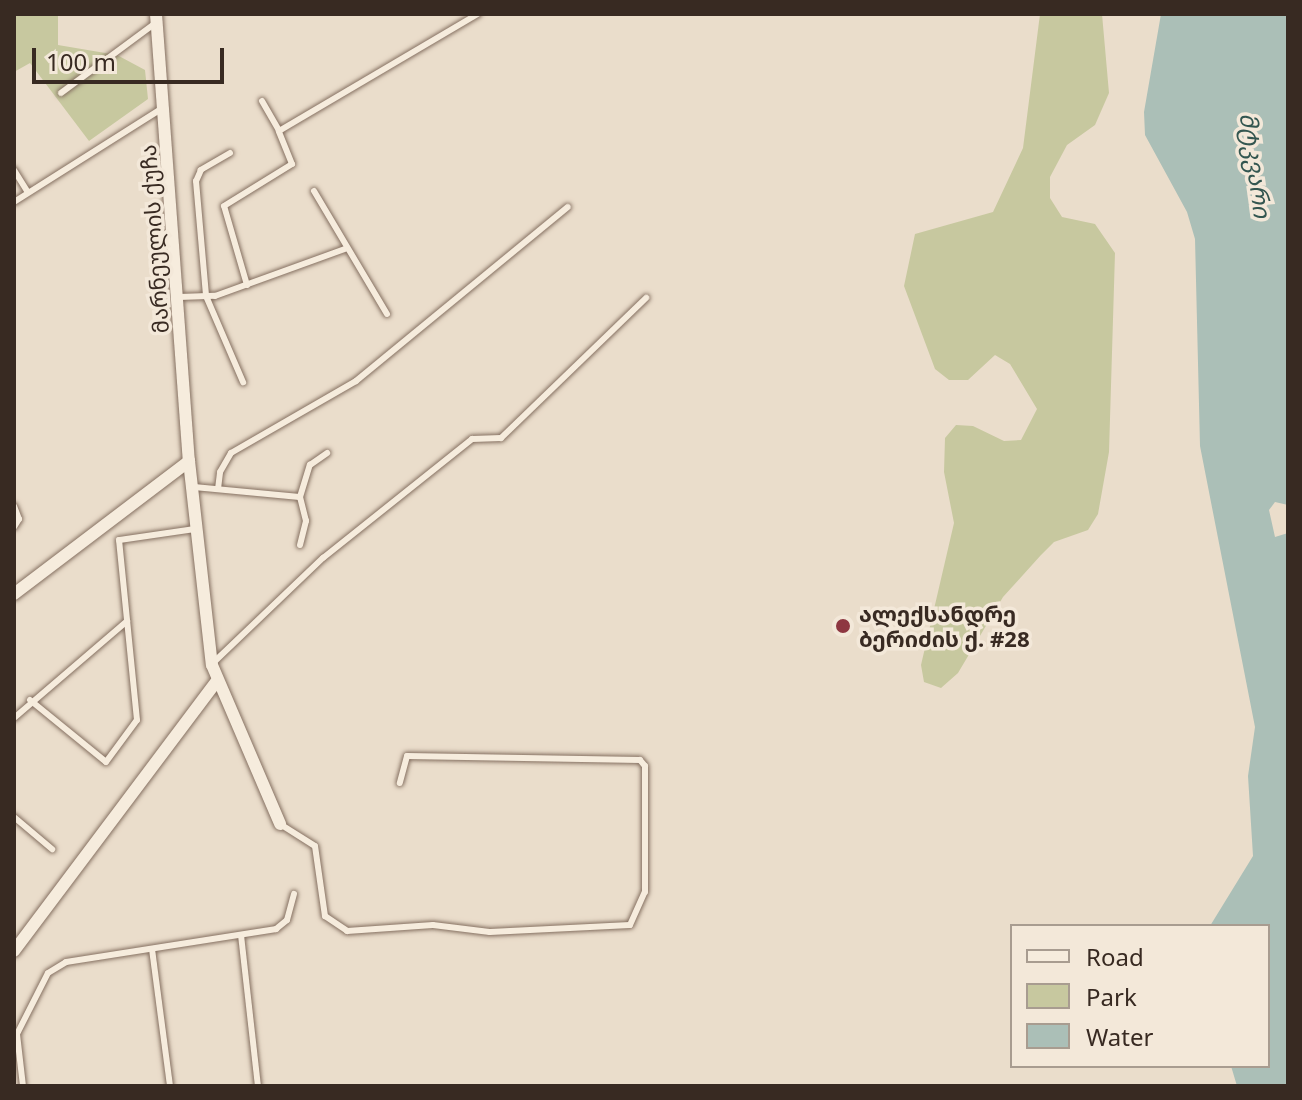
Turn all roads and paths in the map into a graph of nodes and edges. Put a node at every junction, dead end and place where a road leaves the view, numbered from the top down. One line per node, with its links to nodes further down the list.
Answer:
1 (478, 14): 6 (lane)
2 (156, 18): 3 (lane); 5 (street, მარნეულის ქუჩა)
3 (61, 93)
4 (262, 101): 6 (lane)
5 (164, 107): 10 (lane); 16 (street, მარნეულის ქუჩა)
6 (279, 131): 14 (lane)
7 (230, 153): 15 (lane)
8 (14, 170): 10 (lane)
9 (314, 191): 13 (lane)
10 (28, 192): 11 (lane)
11 (14, 202)
12 (568, 207): 23 (lane)
13 (345, 249): 14 (lane); 18 (lane)
14 (247, 285): 15 (lane)
15 (206, 296): 16 (lane); 19 (lane)
16 (179, 297): 21 (street, მარნეულის ქუჩა)
17 (646, 298): 31 (lane)
18 (387, 314)
19 (243, 382)
20 (327, 453): 24 (lane)
21 (189, 461): 22 (street, მარნეულის ქუჩა); 29 (street)
22 (194, 487): 23 (lane); 27 (street, მარნეულის ქუჩა)
23 (218, 489): 24 (lane)
24 (300, 497): 28 (lane)
25 (14, 506): 26 (lane)
26 (14, 527)
27 (195, 529): 30 (lane); 31 (street, მარნეულის ქუჩა)
28 (300, 545)
29 (14, 594)
30 (127, 621): 33 (lane); 33 (lane)
31 (212, 665): 32 (street, მარნეულის ქუჩა)
32 (216, 682): 37 (street, მარნეულის ქუჩა); 42 (street)
33 (30, 700): 34 (lane)
34 (14, 718)
35 (400, 783): 37 (lane)
36 (14, 817): 38 (lane)
37 (280, 824)
38 (52, 849)
39 (294, 894): 40 (lane)
40 (241, 935): 41 (lane); 45 (lane)
41 (152, 949): 43 (lane); 44 (lane)
42 (14, 951)
43 (23, 1086)
44 (170, 1086)
45 (258, 1086)

